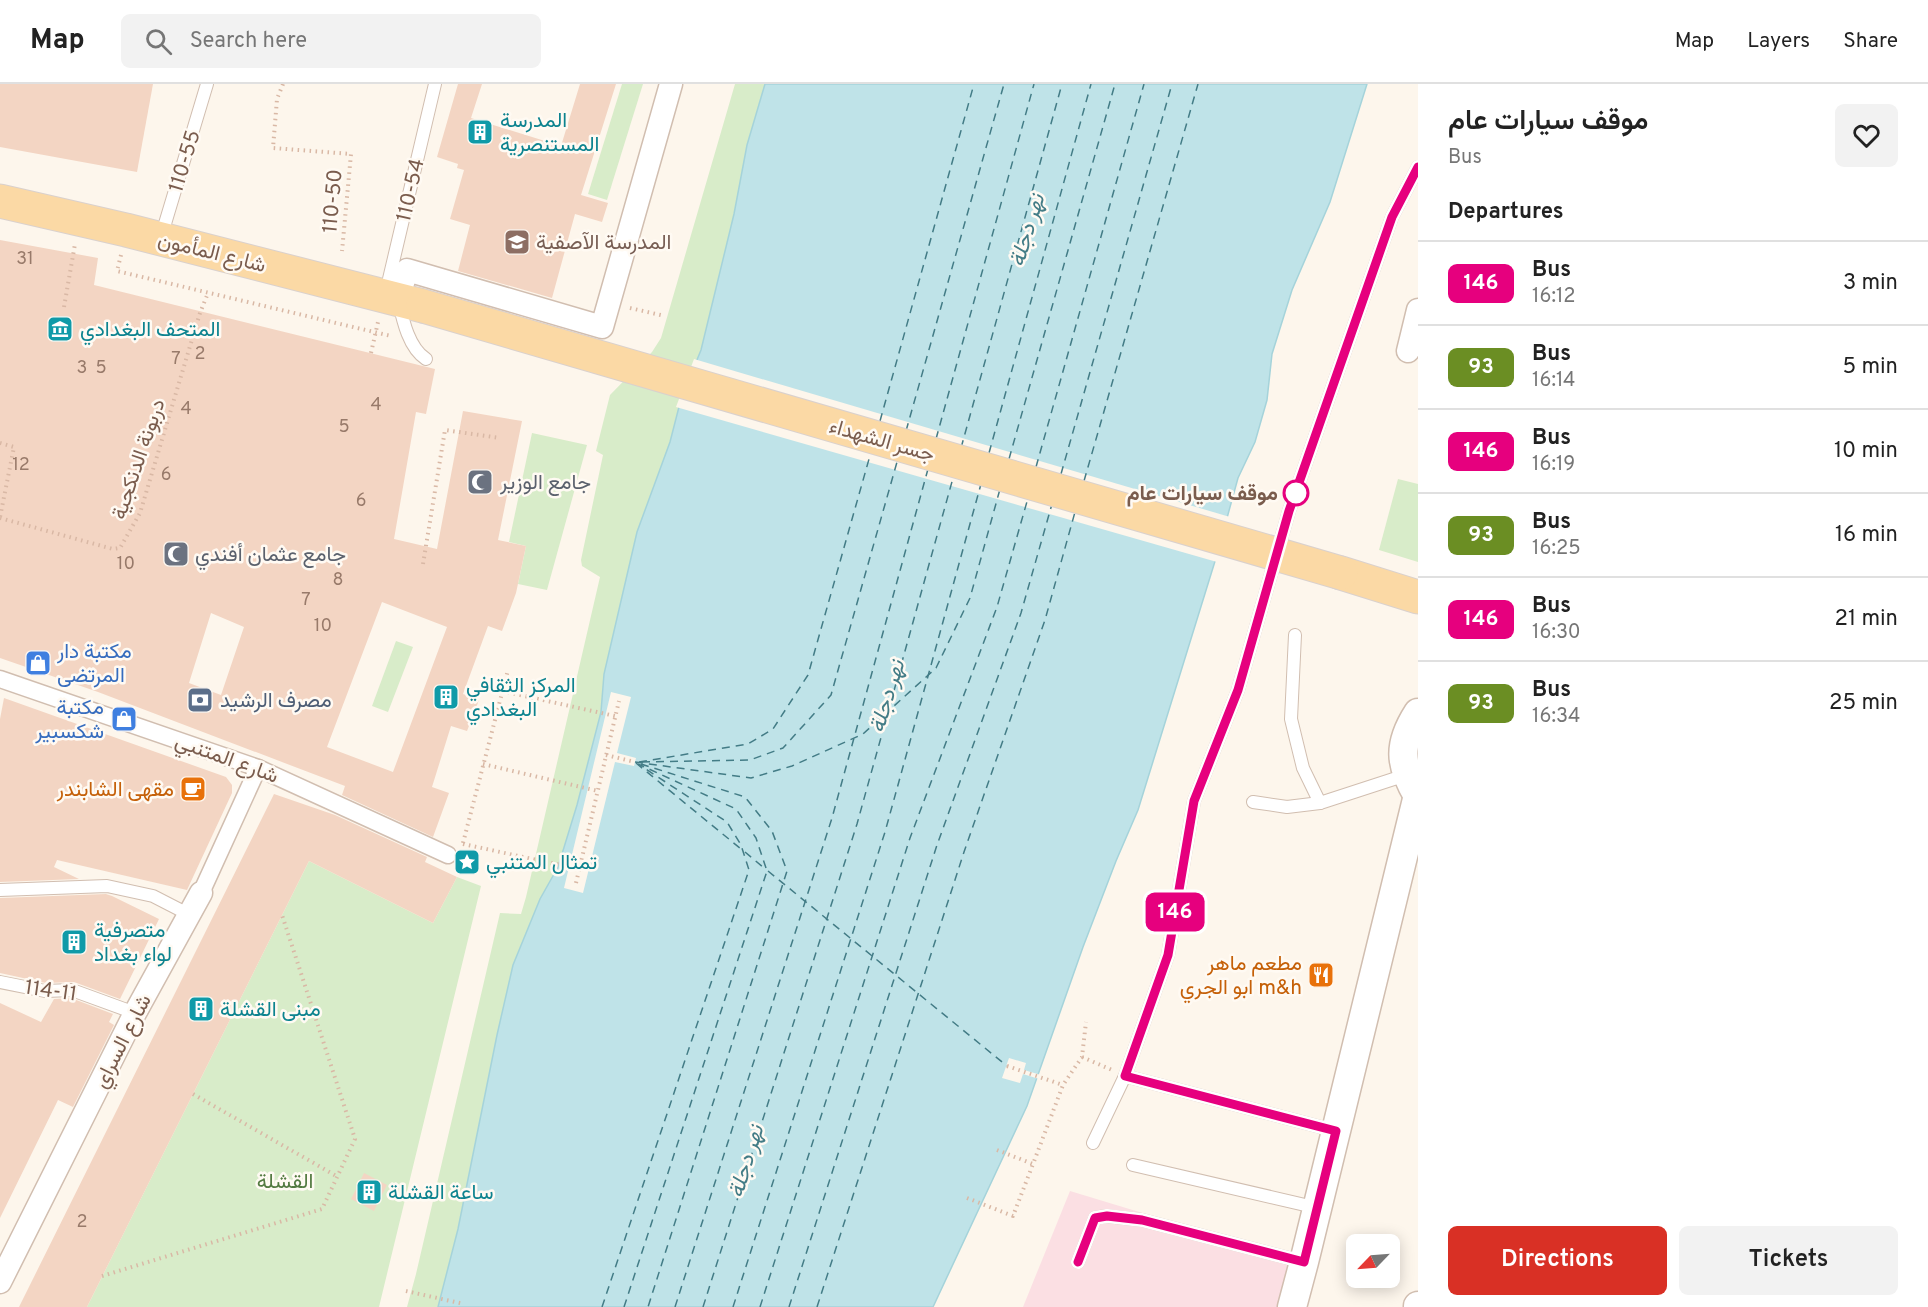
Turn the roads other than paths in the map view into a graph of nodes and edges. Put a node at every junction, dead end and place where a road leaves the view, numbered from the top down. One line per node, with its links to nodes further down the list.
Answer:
1 (207, 84): 6 (lane, 110-55)
2 (435, 84): 7 (lane, 110-54)
3 (671, 84): 7 (street)
4 (1418, 167): 25 (lane)
5 (0, 201): 6 (main road, شارع المأمون)
6 (160, 238): 7 (main road, شارع المأمون)
7 (402, 300): 10 (lane); 11 (main road, جسر الشهداء, bridge)
8 (1418, 310): 9 (street)
9 (1408, 351)
10 (426, 359)
11 (1416, 602)
12 (1295, 635): 18 (lane)
13 (0, 679): 15 (street, شارع المتنبي)
14 (1418, 713): 16 (street)
15 (258, 768): 19 (street, شارع المتنبي); 21 (street, شارع السراي)
16 (1414, 789): 18 (lane); 26 (street)
17 (1253, 802): 18 (lane)
18 (1320, 803)
19 (448, 855)
20 (0, 890): 22 (lane)
21 (201, 893): 22 (street, شارع السراي)
22 (190, 915): 24 (street, شارع السراي)
23 (0, 982): 24 (lane, 114-11)
24 (135, 1013): 32 (street, شارع السراي)
25 (1125, 1076): 26 (lane); 27 (lane)
26 (1336, 1131): 29 (street)
27 (1093, 1143)
28 (1133, 1165): 29 (lane)
29 (1318, 1208): 31 (street)
30 (1078, 1262): 31 (lane)
31 (1304, 1262): 33 (street)
32 (0, 1282)
33 (1292, 1307)

